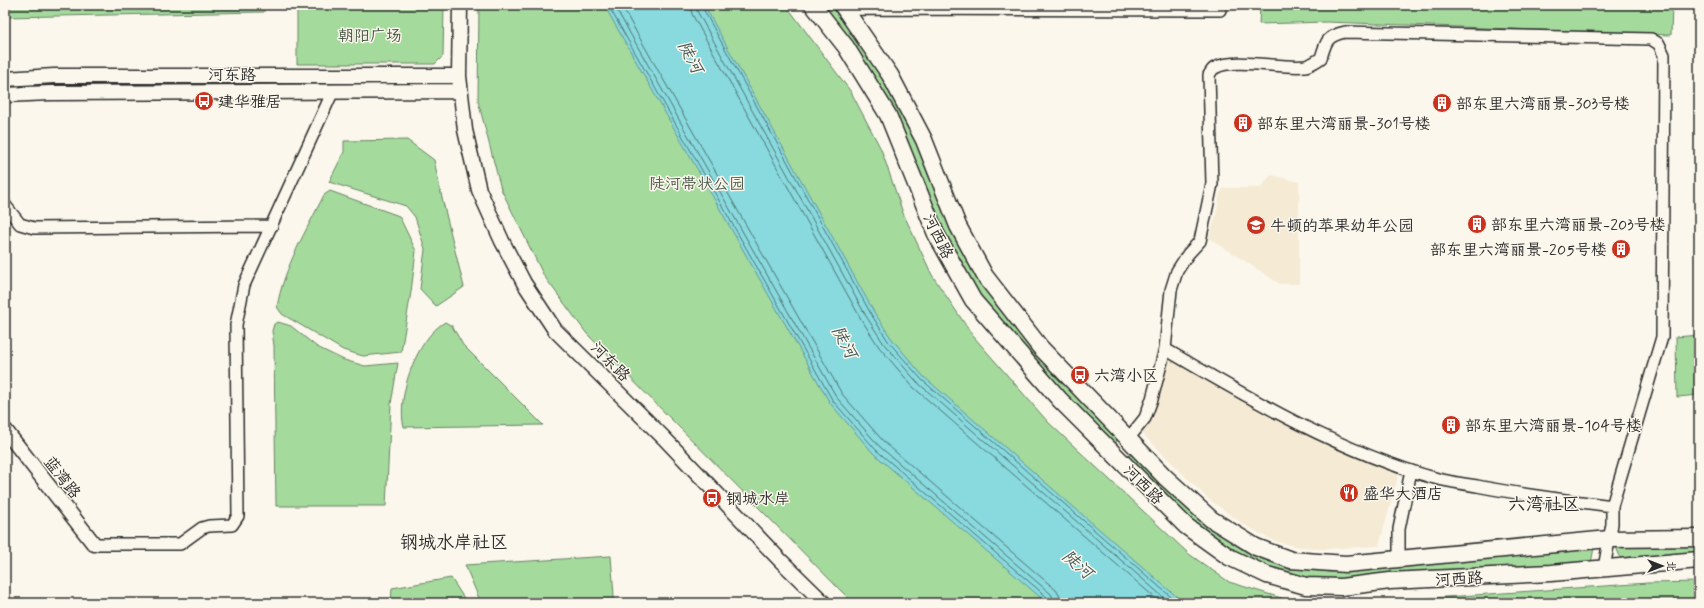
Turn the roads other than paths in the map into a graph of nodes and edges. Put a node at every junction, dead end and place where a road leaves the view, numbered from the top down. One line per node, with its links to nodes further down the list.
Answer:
1 (460, 5): 5 (street, 河东路)
2 (813, 5): 15 (main road, 河西路)
3 (1220, 5): 4 (street)
4 (844, 8): 14 (main road, 河西路)
5 (459, 76): 6 (street, 河东路); 8 (street, 河东路)
6 (5, 79)
7 (333, 91): 8 (street, 河东路); 9 (street, 河东路); 11 (street)
8 (460, 91): 24 (street, 河东路)
9 (5, 95)
10 (5, 204): 11 (street)
11 (272, 226): 20 (street)
12 (1165, 349): 14 (street); 16 (street); 17 (street)
13 (5, 430): 20 (street, 蓝湾路)
14 (1128, 439): 15 (main road); 21 (main road, 河西路)
15 (1116, 456): 23 (main road, 河西路)
16 (1411, 471): 17 (street); 21 (street)
17 (1612, 506): 19 (street)
18 (1699, 538): 19 (main road, 河西路)
19 (1609, 539): 21 (main road, 河西路); 23 (street)
20 (94, 544)
21 (1399, 560)
22 (1699, 560): 23 (main road, 河西路)
23 (1604, 568)
24 (824, 603)

